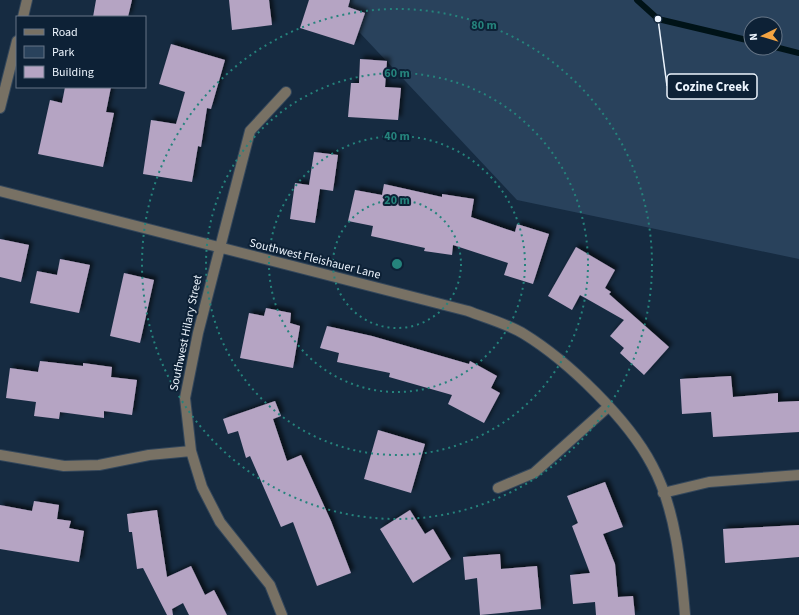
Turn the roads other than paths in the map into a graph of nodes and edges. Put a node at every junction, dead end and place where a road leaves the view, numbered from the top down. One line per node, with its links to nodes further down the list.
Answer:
1 (27, 0): 2 (street)
2 (23, 16)
3 (16, 45): 5 (street)
4 (286, 92): 7 (street, Southwest Hilary Street)
5 (0, 108)
6 (0, 191): 7 (street, Southwest Fleishauer Lane)
7 (219, 248): 8 (street, Southwest Fleishauer Lane); 9 (street, Southwest Hilary Street)
8 (608, 407): 12 (street); 13 (street, Southwest Fleishauer Lane)
9 (191, 451): 10 (street); 14 (street, Southwest Hilary Street)
10 (0, 455)
11 (799, 475): 13 (street)
12 (498, 488)
13 (663, 492): 15 (street, Southwest Fleishauer Lane)
14 (282, 615)
15 (685, 615)

